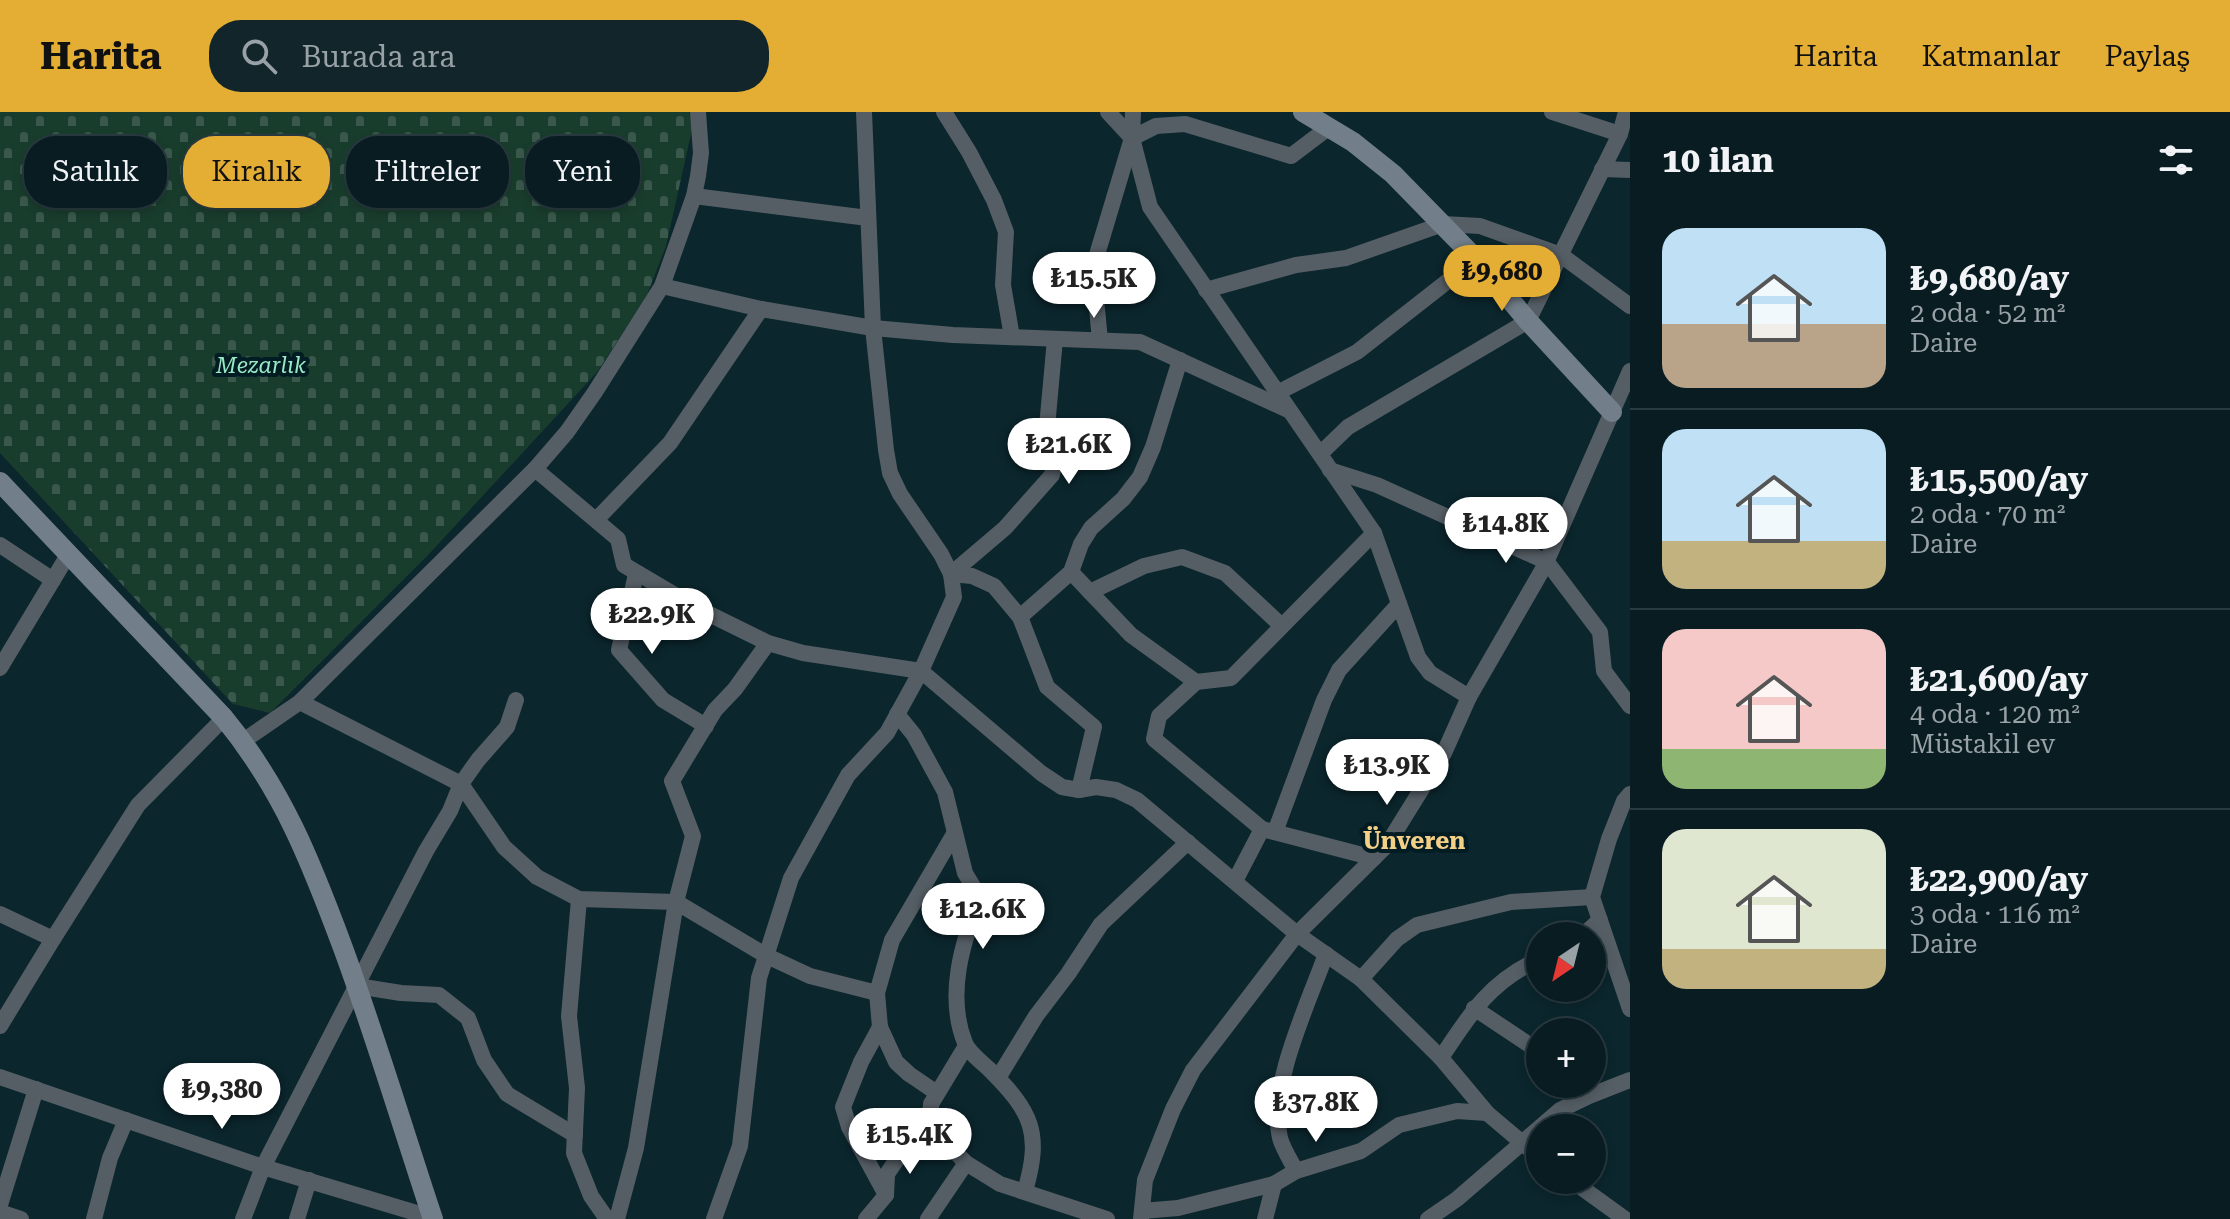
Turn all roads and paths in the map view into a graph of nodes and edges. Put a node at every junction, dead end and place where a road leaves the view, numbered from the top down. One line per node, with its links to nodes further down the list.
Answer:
1 (698, 112): 14 (street)
2 (864, 112): 15 (street)
3 (944, 112): 25 (street)
4 (1108, 112): 11 (street)
5 (1133, 112): 11 (street)
6 (1303, 112): 9 (main road)
7 (1552, 112): 10 (street)
8 (1626, 112): 10 (street)
9 (1328, 128): 11 (street); 16 (main road)
10 (1620, 134): 12 (street)
11 (1132, 138): 20 (street); 27 (street)
12 (1602, 169): 13 (street); 17 (street)
13 (1630, 170)
14 (694, 196): 15 (street); 19 (street)
15 (868, 218): 24 (street)
16 (1443, 224): 17 (street); 18 (main road); 20 (street)
17 (1561, 255): 21 (street); 23 (street)
18 (1476, 259): 23 (main road); 30 (street)
19 (662, 286): 22 (street); 34 (street)
20 (1206, 290): 30 (street)
21 (1630, 306)
22 (761, 309): 24 (street); 38 (street)
23 (1528, 321): 32 (main road); 33 (street)
24 (873, 328): 25 (street); 45 (street)
25 (1012, 337): 26 (street)
26 (1055, 339): 27 (street); 45 (street)
27 (1100, 340): 28 (street)
28 (1180, 360): 31 (street); 43 (street)
29 (1630, 371): 32 (street)
30 (1277, 393): 31 (street)
31 (1290, 411): 33 (street)
32 (1612, 412): 42 (street)
33 (1320, 454): 35 (street)
34 (535, 469): 38 (street); 57 (street)
35 (1330, 470): 39 (street); 42 (street)
36 (0, 482): 41 (main road)
37 (0, 493): 41 (main road)
38 (596, 520): 44 (street)
39 (1374, 533): 48 (street); 50 (street)
40 (0, 545): 46 (street)
41 (68, 555): 46 (street); 60 (main road)
42 (1547, 562): 55 (street); 58 (street)
43 (1071, 572): 47 (street); 49 (street)
44 (636, 574): 51 (street); 61 (street)
45 (951, 574): 49 (street); 53 (street)
46 (53, 580): 52 (street)
47 (1090, 592): 50 (street); 54 (street)
48 (1399, 604): 55 (street); 66 (street)
49 (1020, 617): 64 (street)
50 (1282, 626): 54 (street)
51 (768, 643): 53 (street); 61 (street)
52 (2, 659)
53 (921, 671): 59 (street); 64 (street)
54 (1196, 682): 66 (street)
55 (1469, 697): 69 (street)
56 (516, 700): 63 (street)
57 (300, 702): 62 (street); 63 (street)
58 (1630, 706)
59 (897, 714): 67 (street); 80 (street)
60 (224, 718): 62 (main road); 78 (street)
61 (706, 726): 73 (street)
62 (243, 741): 83 (main road)
63 (461, 784): 72 (street); 83 (street)
64 (1079, 790): 68 (street)
65 (1630, 794): 71 (street)
66 (1268, 830): 69 (street); 70 (street)
67 (954, 834): 84 (street); 90 (street)
68 (1188, 842): 70 (street); 93 (street)
69 (1374, 858): 77 (street)
70 (1235, 881): 77 (street)
71 (1592, 897): 75 (street); 82 (street)
72 (579, 899): 73 (street); 101 (street)
73 (676, 902): 80 (street); 117 (street)
74 (0, 914): 78 (street)
75 (1600, 920): 76 (street); 86 (street)
76 (1598, 922)
77 (1297, 934): 79 (street); 114 (street)
78 (53, 939): 87 (street)
79 (1326, 954): 82 (street); 106 (street)
80 (767, 956): 84 (street); 122 (street)
81 (1526, 966): 85 (street)
82 (1361, 979): 91 (street)
83 (357, 986): 101 (street); 105 (street); 116 (main road)
84 (877, 993): 88 (street)
85 (1474, 1008): 89 (street); 91 (street)
86 (1630, 1009)
87 (0, 1026)
88 (880, 1027): 98 (street); 111 (street)
89 (1526, 1043)
90 (966, 1046): 93 (street); 98 (street)
91 (1441, 1058): 99 (street)
92 (0, 1077): 96 (street)
93 (998, 1078): 109 (street)
94 (1630, 1080): 95 (street)
95 (1606, 1085)
96 (36, 1089): 100 (street); 112 (street)
97 (1579, 1098): 102 (street)
98 (934, 1101): 104 (street); 111 (street)
99 (1487, 1113): 102 (street); 106 (street)
100 (126, 1120): 105 (street); 119 (street)
101 (575, 1135): 117 (street)
102 (1522, 1144): 103 (street); 115 (street)
103 (1526, 1147)
104 (966, 1163): 109 (street); 124 (street)
105 (263, 1167): 107 (street); 120 (street)
106 (1296, 1171): 108 (street)
107 (309, 1180): 116 (street); 121 (street)
108 (1274, 1184): 114 (street); 126 (street)
109 (1025, 1191): 125 (street)
110 (1590, 1194): 127 (street)
111 (886, 1195): 123 (street)
112 (0, 1205)
113 (0, 1212): 118 (street)
114 (1141, 1215)
115 (1435, 1217)
116 (433, 1218)
117 (619, 1218)
118 (21, 1219)
119 (94, 1219)
120 (243, 1219)
121 (297, 1219)
122 (714, 1219)
123 (866, 1219)
124 (928, 1219)
125 (1107, 1219)
126 (1265, 1219)
127 (1625, 1219)

